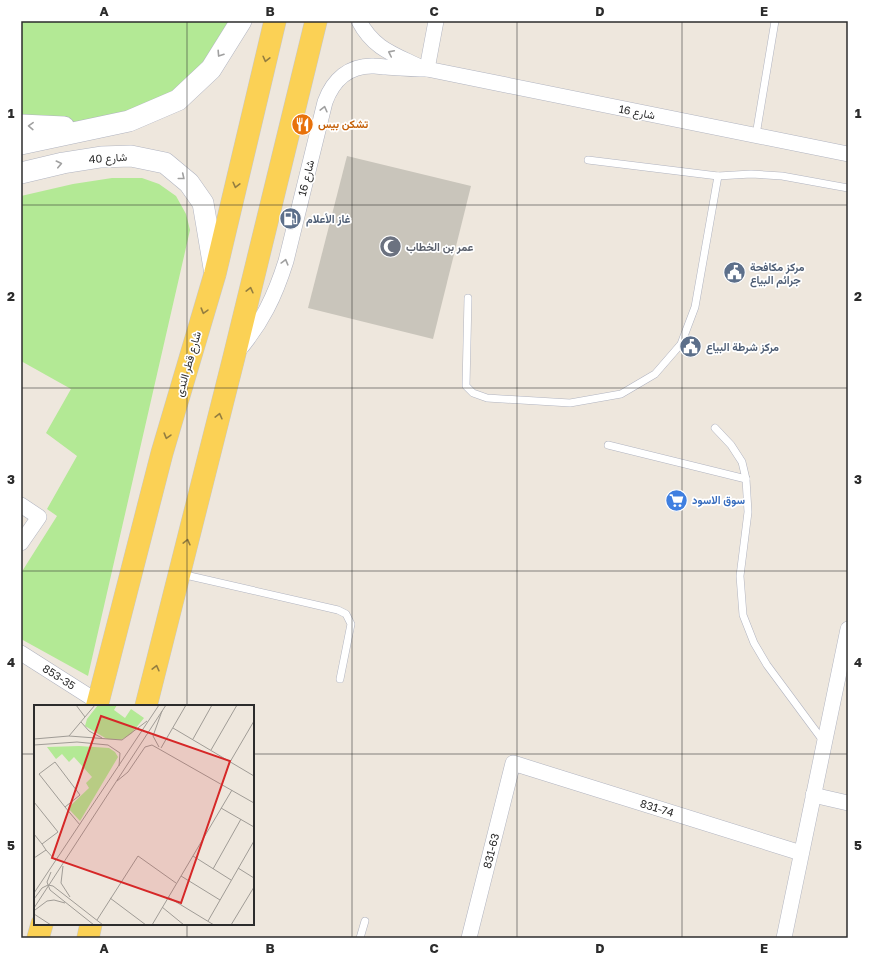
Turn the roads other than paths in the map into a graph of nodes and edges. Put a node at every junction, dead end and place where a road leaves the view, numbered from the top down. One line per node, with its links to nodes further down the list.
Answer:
1 (241, 21): 9 (main road, one-way to 9)
2 (275, 21): 18 (main road, شارع قطر الندى, one-way to 18)
3 (316, 21): 20 (main road, one-way to 3)
4 (359, 21): 7 (street, شارع 16, one-way to 4)
5 (436, 21): 7 (street)
6 (775, 21): 10 (lane)
7 (427, 70): 10 (street, شارع 16); 20 (street, شارع 16, one-way to 7)
8 (21, 125): 9 (main road, one-way to 8)
9 (97, 128): 11 (main road); 13 (main road)
10 (756, 136): 12 (street, شارع 16)
11 (21, 144)
12 (848, 154)
13 (101, 157): 15 (main road, شارع 40, one-way to 13); 18 (main road, شارع 40, one-way to 18)
14 (588, 160): 16 (lane)
15 (21, 173)
16 (718, 176): 17 (lane); 19 (lane)
17 (848, 188)
18 (214, 274): 31 (main road, شارع قطر الندى, one-way to 31)
19 (468, 298)
20 (234, 357): 26 (main road, one-way to 20)
21 (715, 428): 23 (lane)
22 (608, 445): 23 (lane)
23 (746, 479): 33 (lane)
24 (21, 505): 25 (street)
25 (21, 543)
26 (179, 573): 30 (lane); 32 (main road, one-way to 26)
27 (848, 629): 29 (street)
28 (21, 653): 31 (street, 853-35)
29 (845, 654): 33 (street)
30 (340, 679)
31 (98, 704)
32 (146, 705)
33 (824, 742): 35 (street)
34 (513, 764): 37 (street, 831-74); 44 (street, 831-63)
35 (813, 796): 36 (street); 37 (street)
36 (848, 803)
37 (802, 853): 45 (street)
38 (365, 921): 43 (lane)
39 (42, 925): 41 (main road)
40 (91, 925): 42 (main road)
41 (38, 938)
42 (88, 938)
43 (360, 938)
44 (469, 938)
45 (784, 938)

